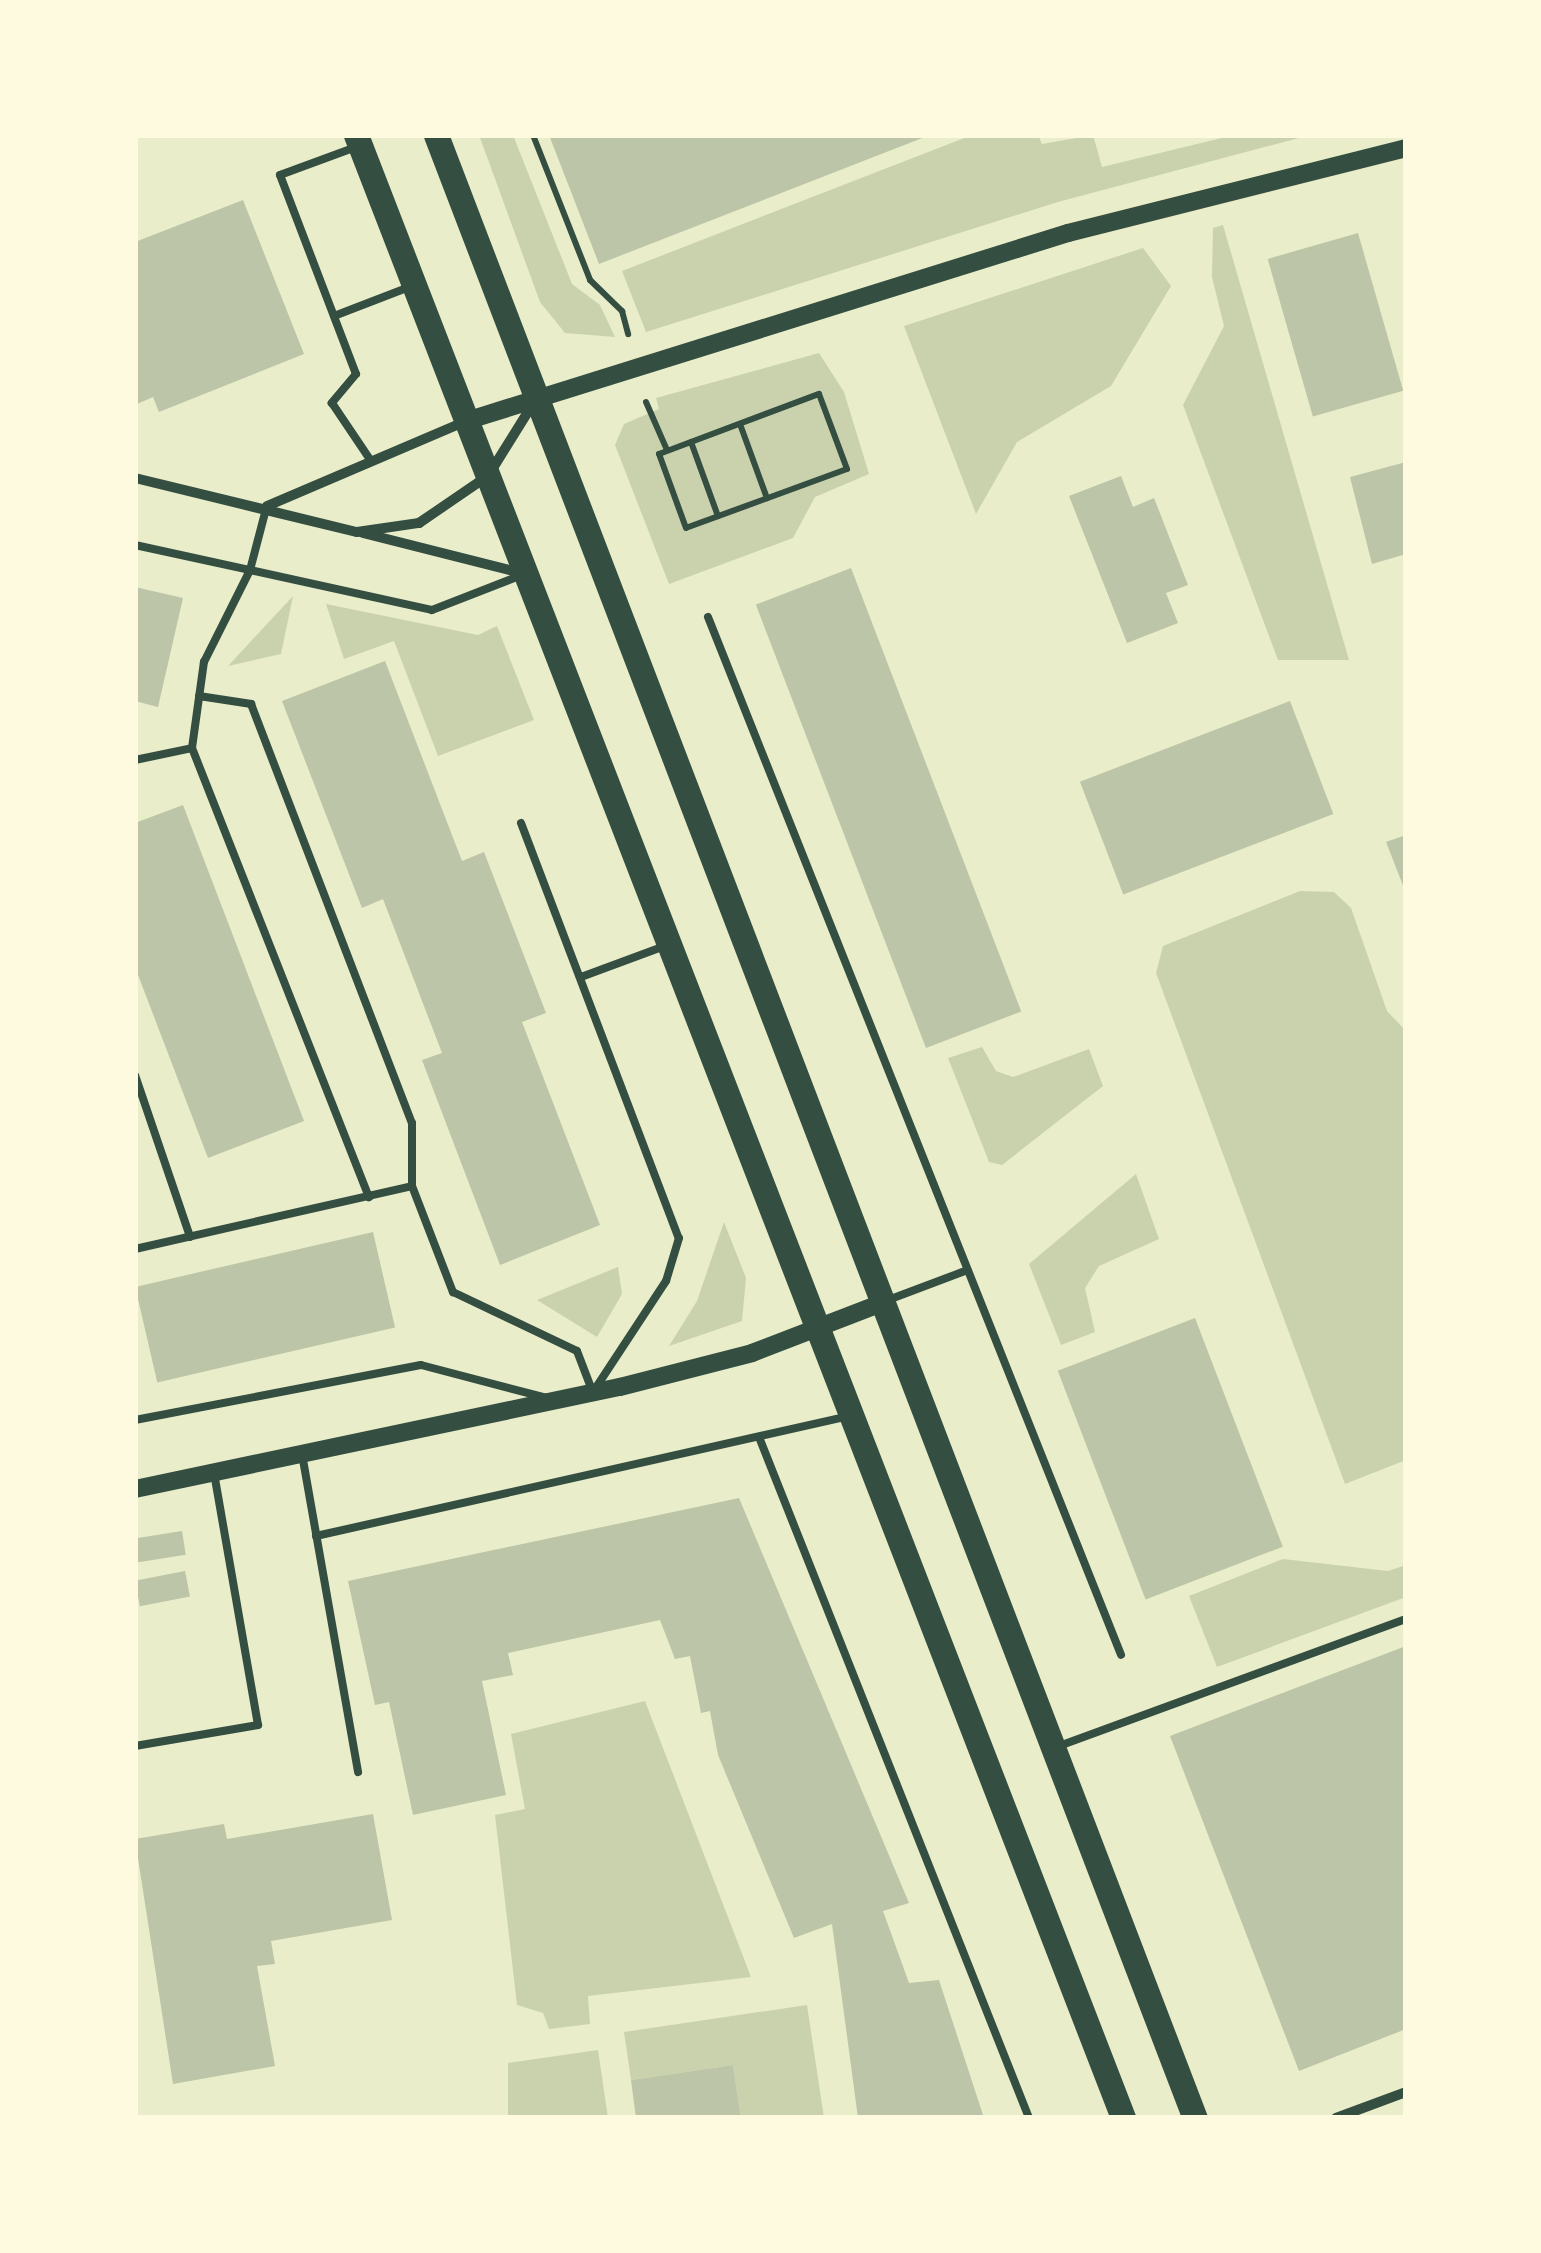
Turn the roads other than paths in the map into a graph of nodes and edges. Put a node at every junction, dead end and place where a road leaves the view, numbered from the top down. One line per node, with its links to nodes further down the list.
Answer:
1 (436, 135): 6 (main road)
2 (358, 140): 4 (main road); 5 (lane)
3 (1406, 148): 6 (street)
4 (414, 284): 5 (lane); 7 (main road)
5 (334, 316): 8 (lane)
6 (537, 397): 7 (street); 9 (street); 29 (main road)
7 (466, 421): 8 (street); 9 (main road)
8 (372, 461): 11 (street)
9 (488, 476): 12 (street); 15 (main road)
10 (135, 478): 11 (street)
11 (266, 507): 12 (street); 14 (lane)
12 (357, 532): 15 (street)
13 (135, 545): 14 (lane)
14 (250, 570): 15 (lane); 17 (lane)
15 (526, 574): 21 (main road)
16 (708, 616): 28 (lane)
17 (200, 696): 18 (lane); 24 (lane)
18 (192, 748): 19 (lane); 25 (lane)
19 (135, 760)
20 (521, 823): 22 (lane)
21 (670, 944): 22 (lane); 30 (main road)
22 (581, 977): 31 (lane)
23 (135, 1076): 26 (lane)
24 (412, 1186): 25 (lane); 31 (lane)
25 (369, 1197): 26 (lane)
26 (190, 1237): 27 (lane)
27 (135, 1249)
28 (968, 1270): 29 (lane); 41 (lane)
29 (879, 1304): 30 (street); 43 (main road)
30 (819, 1328): 31 (street); 33 (main road)
31 (593, 1393): 32 (street)
32 (556, 1400): 34 (lane); 36 (street)
33 (852, 1415): 35 (lane); 47 (main road)
34 (135, 1420)
35 (759, 1436): 39 (lane); 46 (lane)
36 (302, 1454): 37 (street); 39 (lane)
37 (214, 1473): 38 (street); 42 (lane)
38 (135, 1489)
39 (316, 1536): 44 (lane)
40 (1406, 1619): 43 (lane)
41 (1122, 1655)
42 (135, 1746)
43 (1054, 1748): 48 (main road)
44 (358, 1772)
45 (1406, 2092): 49 (street)
46 (1029, 2118)
47 (1123, 2118)
48 (1195, 2118)
49 (1336, 2118)

